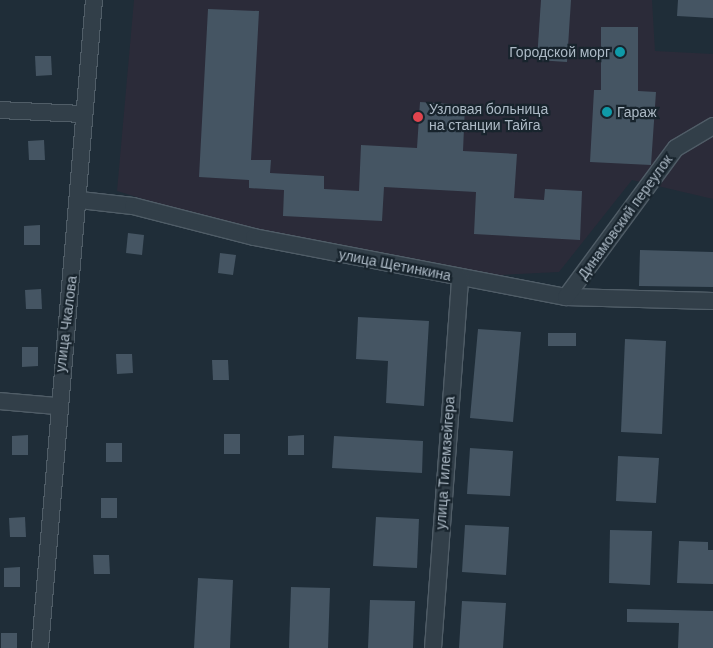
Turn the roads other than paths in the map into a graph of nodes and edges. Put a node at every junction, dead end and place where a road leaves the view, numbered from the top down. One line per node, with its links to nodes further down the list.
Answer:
1 (94, 0): 3 (street, улица Чкалова)
2 (0, 110): 3 (street)
3 (83, 114): 5 (street, улица Чкалова)
4 (713, 126): 7 (street, Динамовский переулок)
5 (80, 200): 6 (street, улица Щетинкина); 10 (street, улица Чкалова)
6 (460, 278): 7 (street, улица Щетинкина); 12 (street, улица Тилемзейгера)
7 (566, 297): 8 (street, улица Щетинкина)
8 (713, 301)
9 (0, 401): 10 (street)
10 (57, 406): 11 (street, улица Чкалова)
11 (40, 648)
12 (433, 648)

